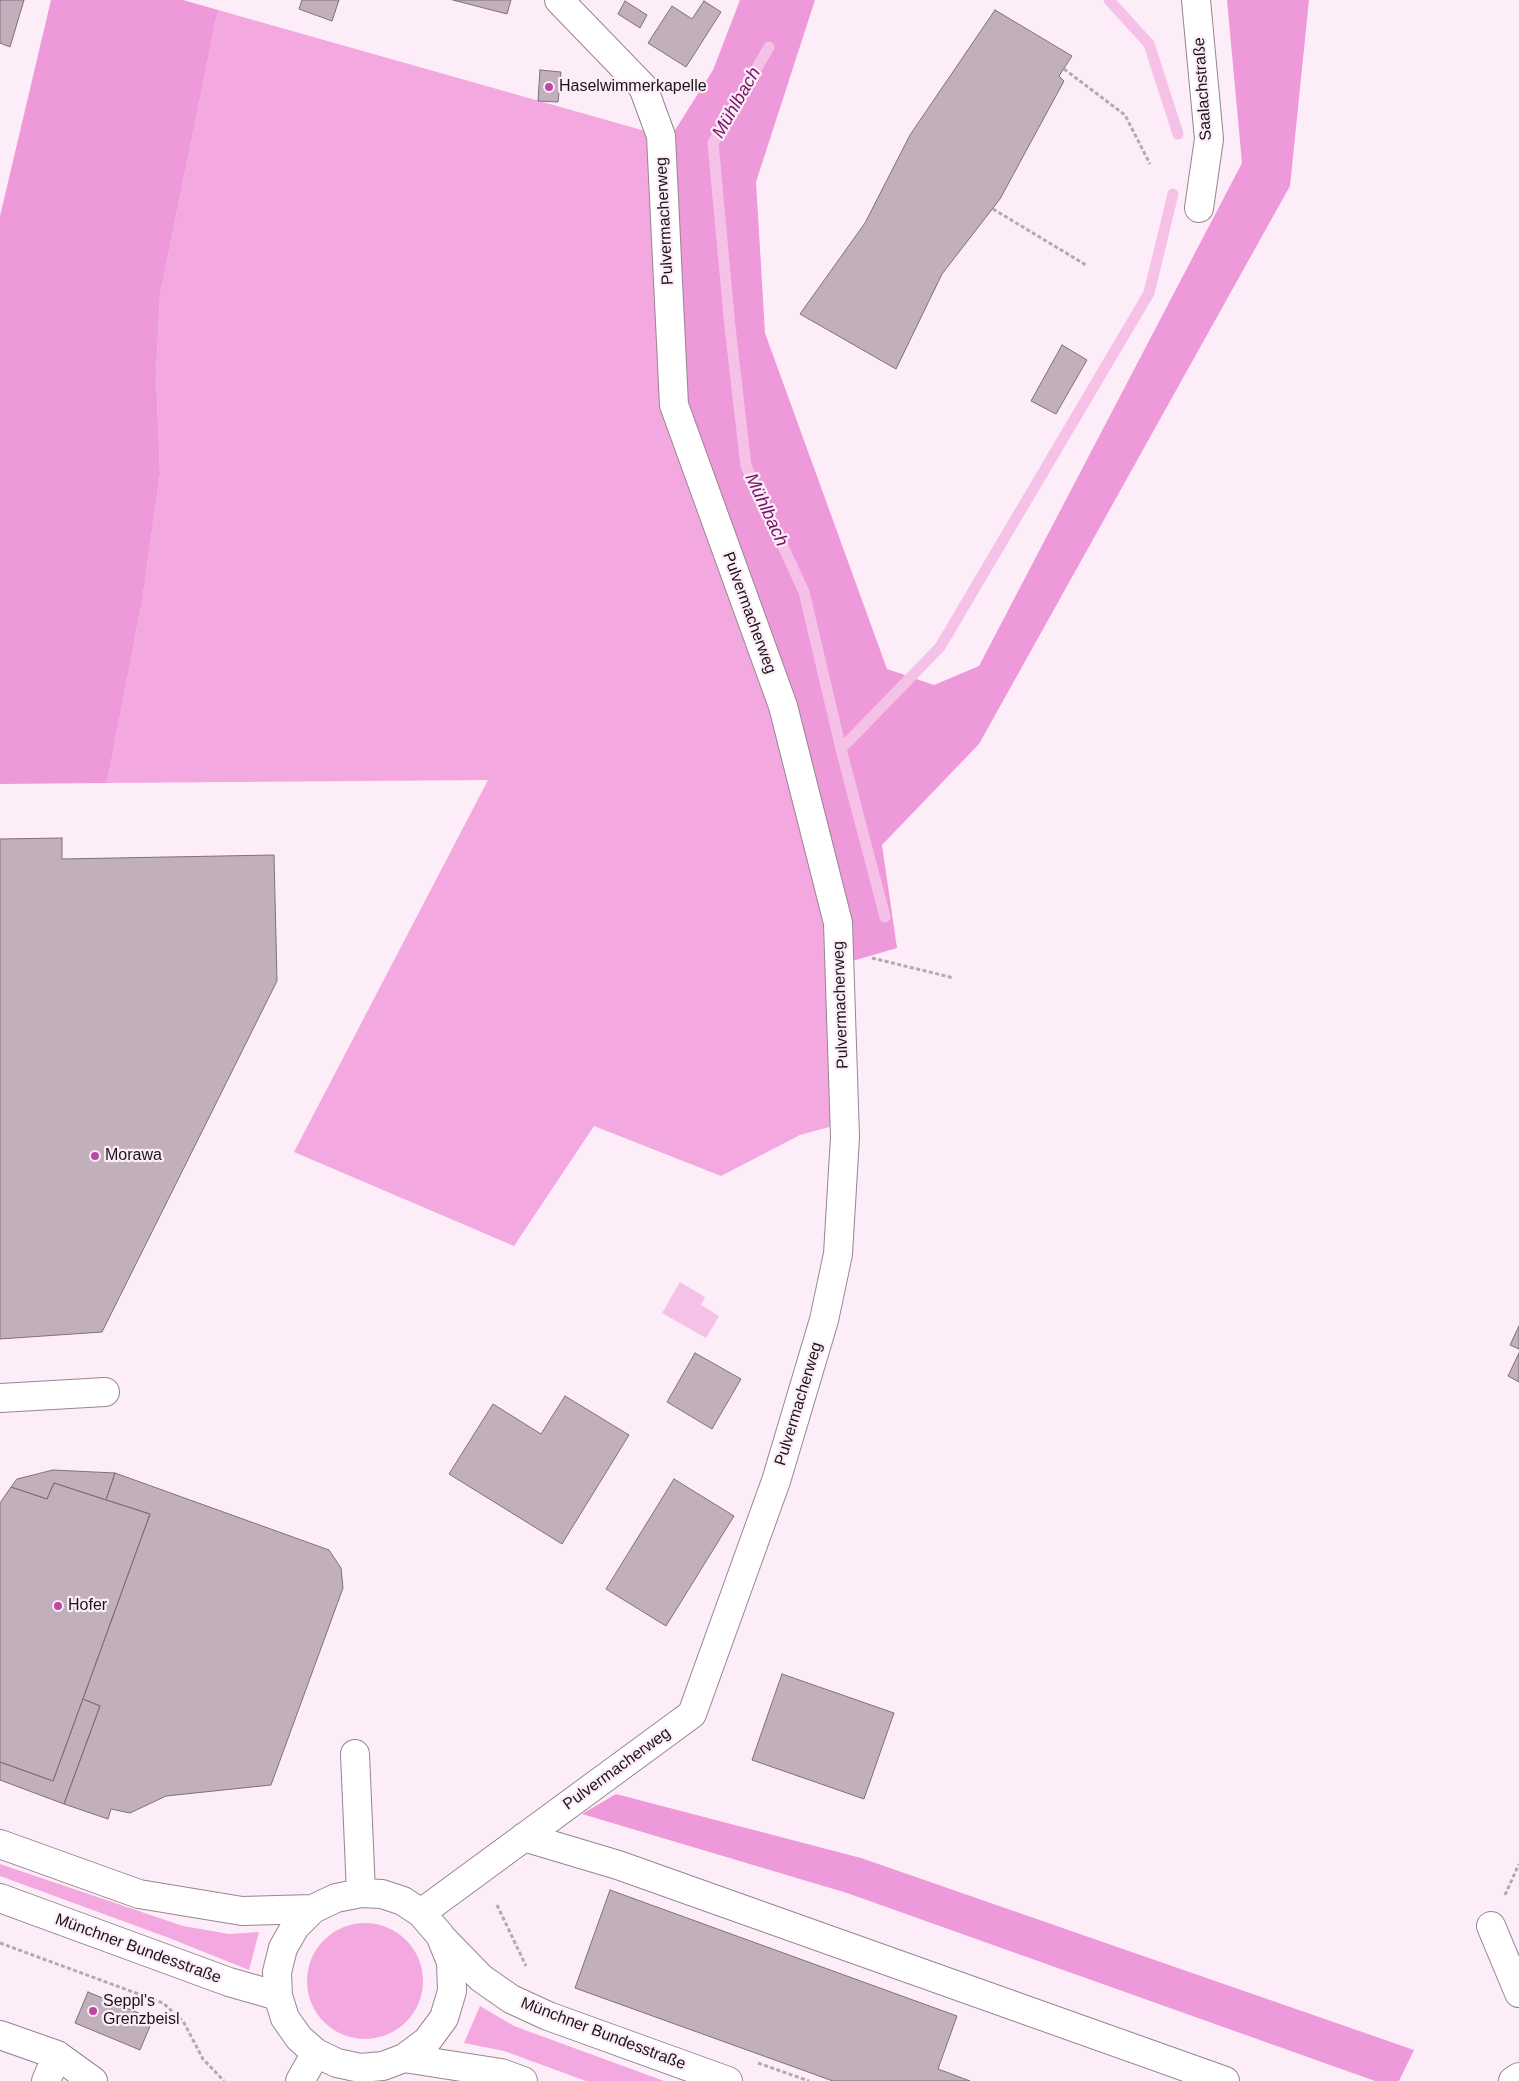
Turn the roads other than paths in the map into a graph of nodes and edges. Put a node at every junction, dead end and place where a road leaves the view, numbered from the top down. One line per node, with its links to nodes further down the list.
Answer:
1 (559, 0): 7 (street, Pulvermacherweg)
2 (1196, 0): 3 (street, Saalachstraße)
3 (1199, 208)
4 (105, 1392): 5 (street)
5 (0, 1398)
6 (355, 1754): 9 (street)
7 (524, 1837): 12 (street, Pulvermacherweg); 27 (street)
8 (0, 1844): 11 (street)
9 (361, 1893): 11 (street); 12 (street)
10 (0, 1898): 16 (street, Münchner Bundesstraße)
11 (313, 1909): 16 (street)
12 (421, 1913): 14 (street)
13 (1491, 1926): 15 (street)
14 (440, 1936): 20 (street); 26 (street, Münchner Bundesstraße)
15 (1519, 1993)
16 (278, 1996): 18 (street)
17 (0, 2035): 19 (street)
18 (316, 2053): 20 (street); 24 (street)
19 (57, 2054): 22 (street); 23 (street)
20 (404, 2058): 25 (street)
21 (1519, 2077): 28 (street)
22 (46, 2081)
23 (94, 2081)
24 (300, 2081)
25 (522, 2081)
26 (728, 2081)
27 (1225, 2081)
28 (1513, 2081)

